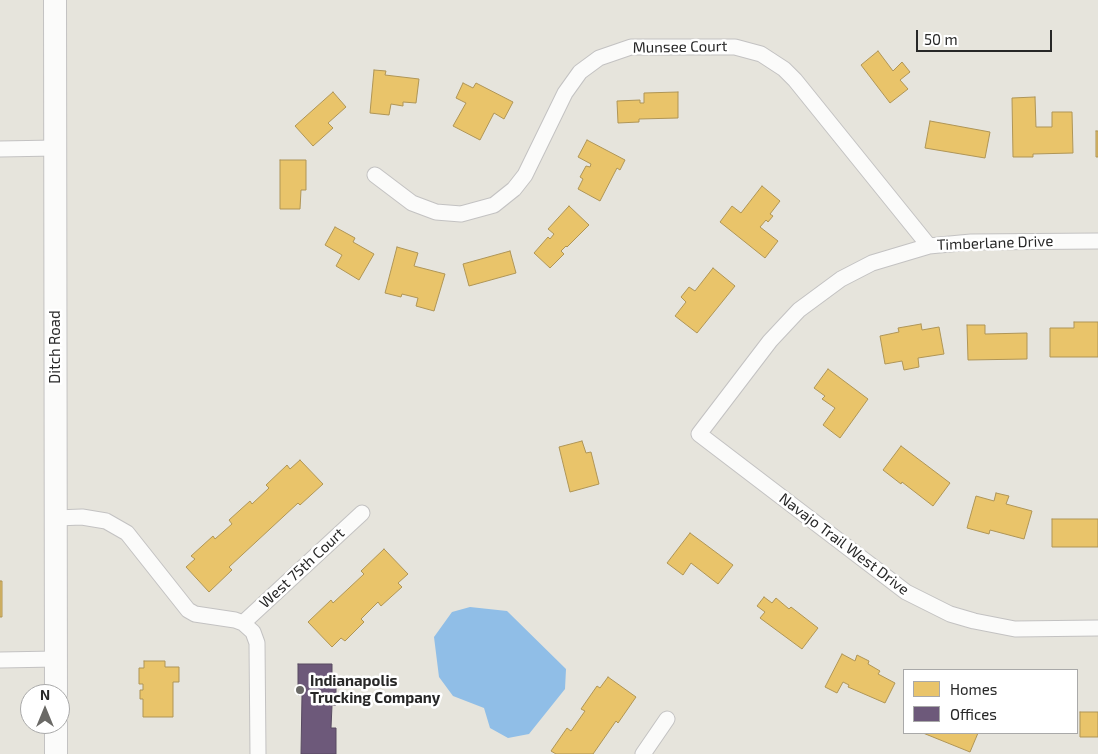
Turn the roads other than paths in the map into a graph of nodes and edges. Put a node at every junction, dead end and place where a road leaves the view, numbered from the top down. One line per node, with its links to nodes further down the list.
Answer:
1 (55, 0): 2 (main road, Ditch Road)
2 (55, 148): 3 (street); 9 (main road, Ditch Road)
3 (0, 149)
4 (375, 175): 6 (street, Munsee Court)
5 (1098, 240): 6 (street, Timberlane Drive)
6 (930, 246): 7 (street, Timberlane Drive)
7 (699, 434): 11 (street, Navajo Trail West Drive)
8 (362, 513): 10 (street, West 75th Court)
9 (56, 518): 10 (street); 12 (main road, Ditch Road)
10 (243, 623): 18 (street)
11 (1098, 628)
12 (56, 659): 13 (street); 14 (main road, Ditch Road)
13 (0, 660)
14 (56, 684)
15 (667, 719): 19 (street)
16 (56, 734): 17 (main road)
17 (56, 754)
18 (258, 754)
19 (643, 754)

